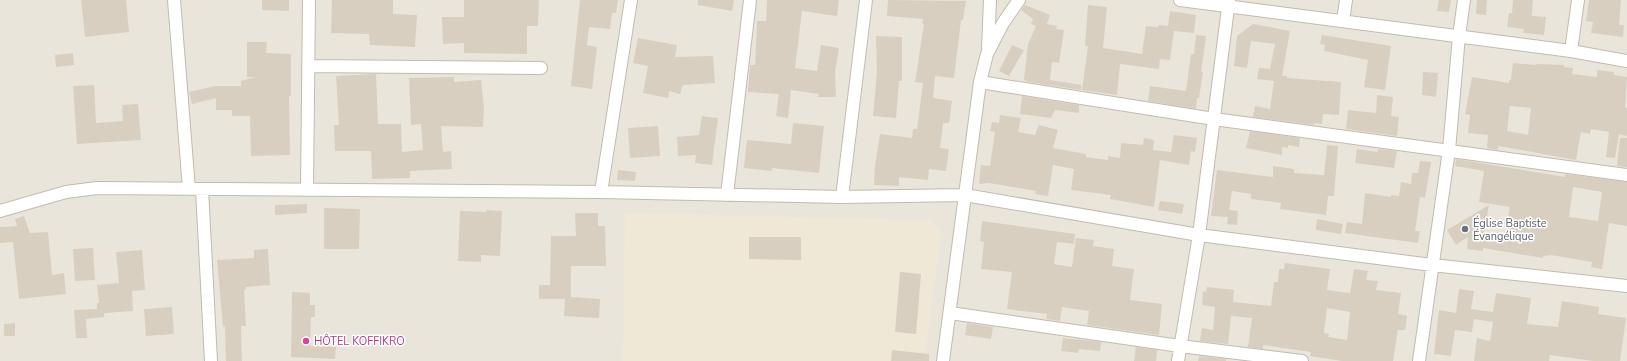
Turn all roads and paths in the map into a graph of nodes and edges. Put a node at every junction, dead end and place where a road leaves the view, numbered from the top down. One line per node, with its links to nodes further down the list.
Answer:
1 (174, 0): 24 (street)
2 (309, 0): 18 (street)
3 (631, 0): 27 (street)
4 (750, 0): 28 (street)
5 (866, 0): 30 (street)
6 (990, 0): 16 (street)
7 (1019, 0): 16 (street)
8 (1180, 0): 12 (street)
9 (1346, 0): 13 (street)
10 (1464, 0): 14 (street)
11 (1578, 0): 15 (street)
12 (1229, 3): 13 (street); 21 (street)
13 (1343, 21): 14 (street)
14 (1459, 36): 15 (street); 22 (street)
15 (1571, 51): 17 (street)
16 (987, 54): 20 (street)
17 (1627, 61)
18 (308, 66): 19 (street); 26 (street)
19 (542, 68)
20 (980, 82): 21 (street); 29 (street)
21 (1214, 120): 22 (street); 32 (street)
22 (1449, 150): 23 (street); 33 (street)
23 (1627, 175)
24 (189, 189): 25 (street); 31 (street)
25 (202, 189): 26 (street); 37 (street)
26 (307, 190): 27 (street)
27 (601, 192): 28 (street)
28 (727, 195): 30 (street)
29 (965, 195): 30 (street); 32 (street); 35 (street)
30 (842, 196)
31 (0, 211)
32 (1199, 235): 33 (street); 36 (street)
33 (1432, 265): 34 (street); 41 (street)
34 (1627, 286)
35 (950, 313): 36 (street); 38 (street)
36 (1180, 346): 39 (street); 40 (street)
37 (210, 361)
38 (943, 361)
39 (1178, 361)
40 (1302, 361)
41 (1419, 361)

